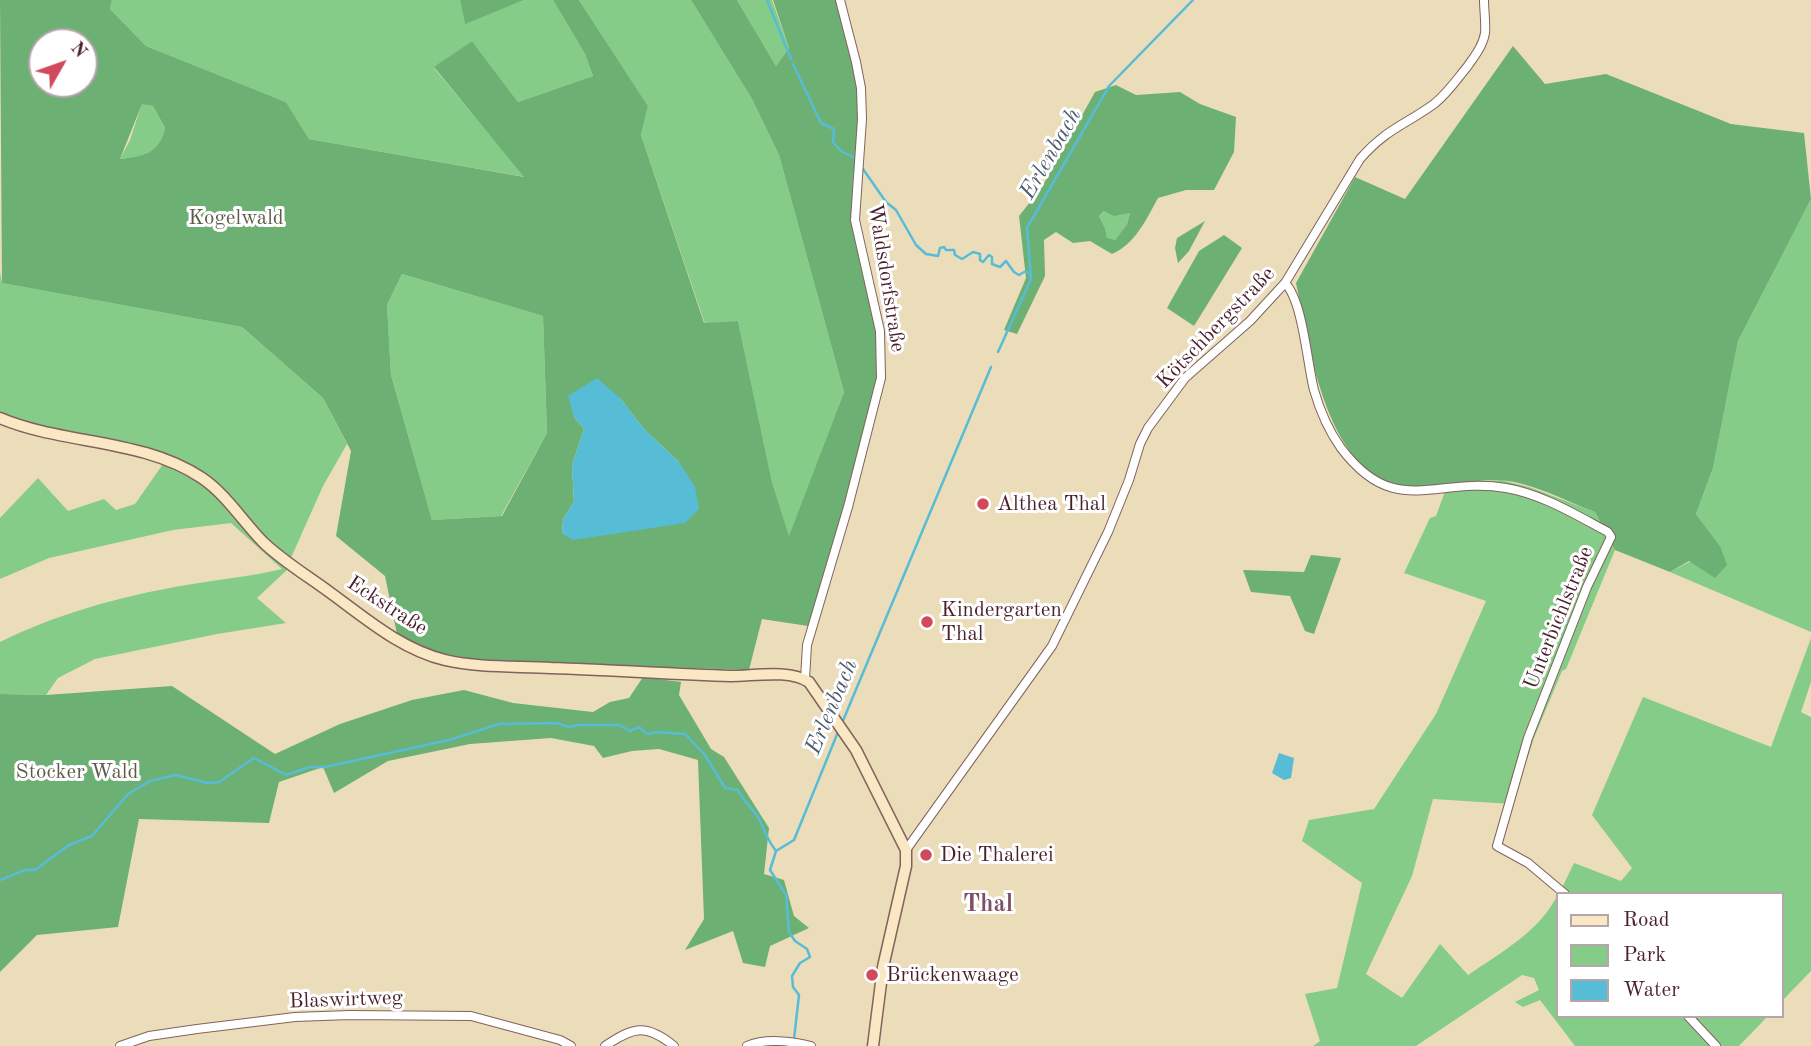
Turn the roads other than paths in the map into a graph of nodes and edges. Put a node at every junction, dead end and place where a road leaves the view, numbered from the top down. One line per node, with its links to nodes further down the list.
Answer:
1 (840, 0): 5 (street, Waldsdorfstraße)
2 (1484, 0): 3 (street, Kötschbergstraße)
3 (1285, 283): 6 (street, Kötschbergstraße); 7 (street, Unterbichlstraße)
4 (0, 418): 5 (street, Eckstraße)
5 (805, 679): 6 (street)
6 (906, 850): 15 (street)
7 (1563, 892)
8 (1690, 1018): 16 (street)
9 (120, 1046): 10 (street, Blaswirtweg)
10 (571, 1046)
11 (604, 1046): 12 (street)
12 (674, 1046)
13 (747, 1046): 14 (street)
14 (811, 1046)
15 (873, 1046)
16 (1716, 1046)

